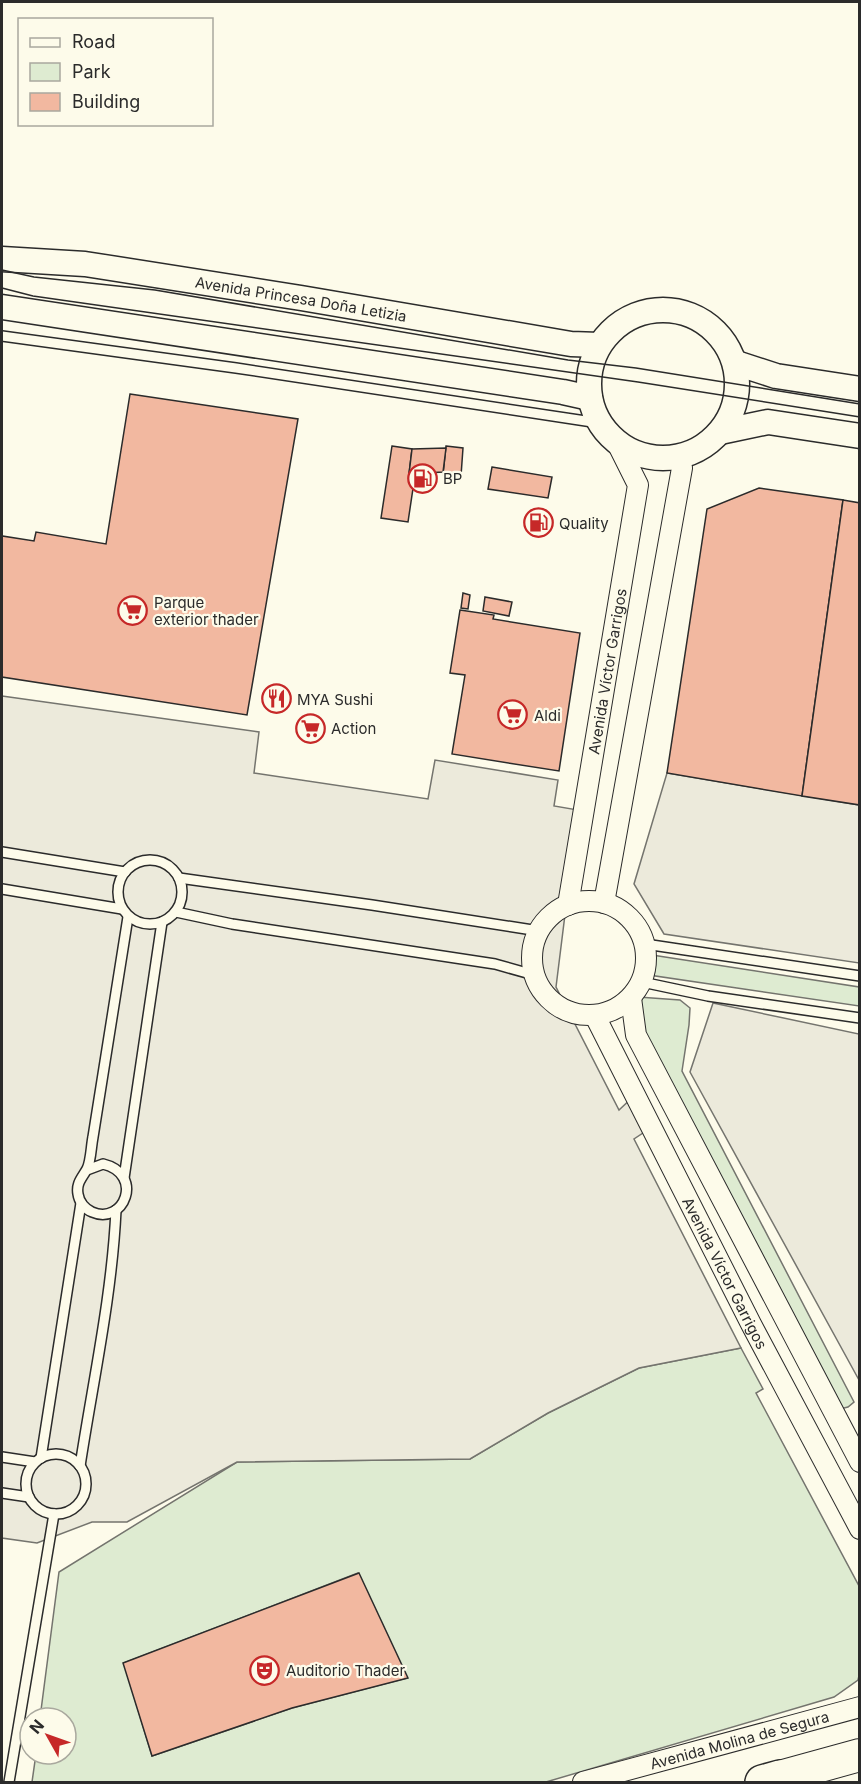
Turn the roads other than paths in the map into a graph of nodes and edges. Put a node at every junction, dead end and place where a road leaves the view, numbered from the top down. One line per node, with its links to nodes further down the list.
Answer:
1 (2, 259): 4 (street, Avenida Princesa Doña Letizia)
2 (2, 308): 7 (street)
3 (2, 336): 8 (lane)
4 (599, 345): 5 (street); 7 (street)
5 (736, 363): 6 (street); 9 (street)
6 (860, 389)
7 (590, 398): 8 (street)
8 (599, 423): 11 (street)
9 (720, 432): 10 (street); 12 (street)
10 (860, 436)
11 (617, 443): 12 (street); 18 (street, Avenida Víctor Garrigos)
12 (677, 457): 17 (street)
13 (2, 852): 14 (lane)
14 (124, 872): 15 (lane); 20 (lane)
15 (179, 878): 19 (lane); 22 (lane)
16 (2, 889): 20 (lane)
17 (604, 903): 18 (street); 23 (street)
18 (568, 905): 22 (street)
19 (176, 912): 21 (lane); 24 (lane)
20 (125, 913): 21 (lane); 30 (lane)
21 (162, 922): 31 (lane)
22 (539, 932): 24 (street)
23 (645, 944): 25 (lane); 26 (street)
24 (534, 975): 28 (street)
25 (860, 976)
26 (642, 982): 27 (street); 29 (lane)
27 (631, 998): 28 (street); 36 (street, Avenida Víctor Garrigos)
28 (595, 1016): 41 (street, Avenida Víctor Garrigos)
29 (860, 1018)
30 (87, 1170): 31 (lane); 32 (lane)
31 (124, 1178): 33 (lane)
32 (81, 1203): 33 (lane); 35 (lane)
33 (116, 1210): 37 (lane)
34 (2, 1457): 35 (lane)
35 (38, 1460): 37 (lane); 39 (lane)
36 (860, 1462)
37 (80, 1466): 40 (lane)
38 (2, 1493): 39 (lane)
39 (29, 1497): 40 (lane)
40 (54, 1514): 45 (lane)
41 (860, 1529)
42 (858, 1705): 46 (street, Avenida Molina de Segura)
43 (860, 1755): 44 (main road)
44 (771, 1780)
45 (9, 1782)
46 (584, 1782)

